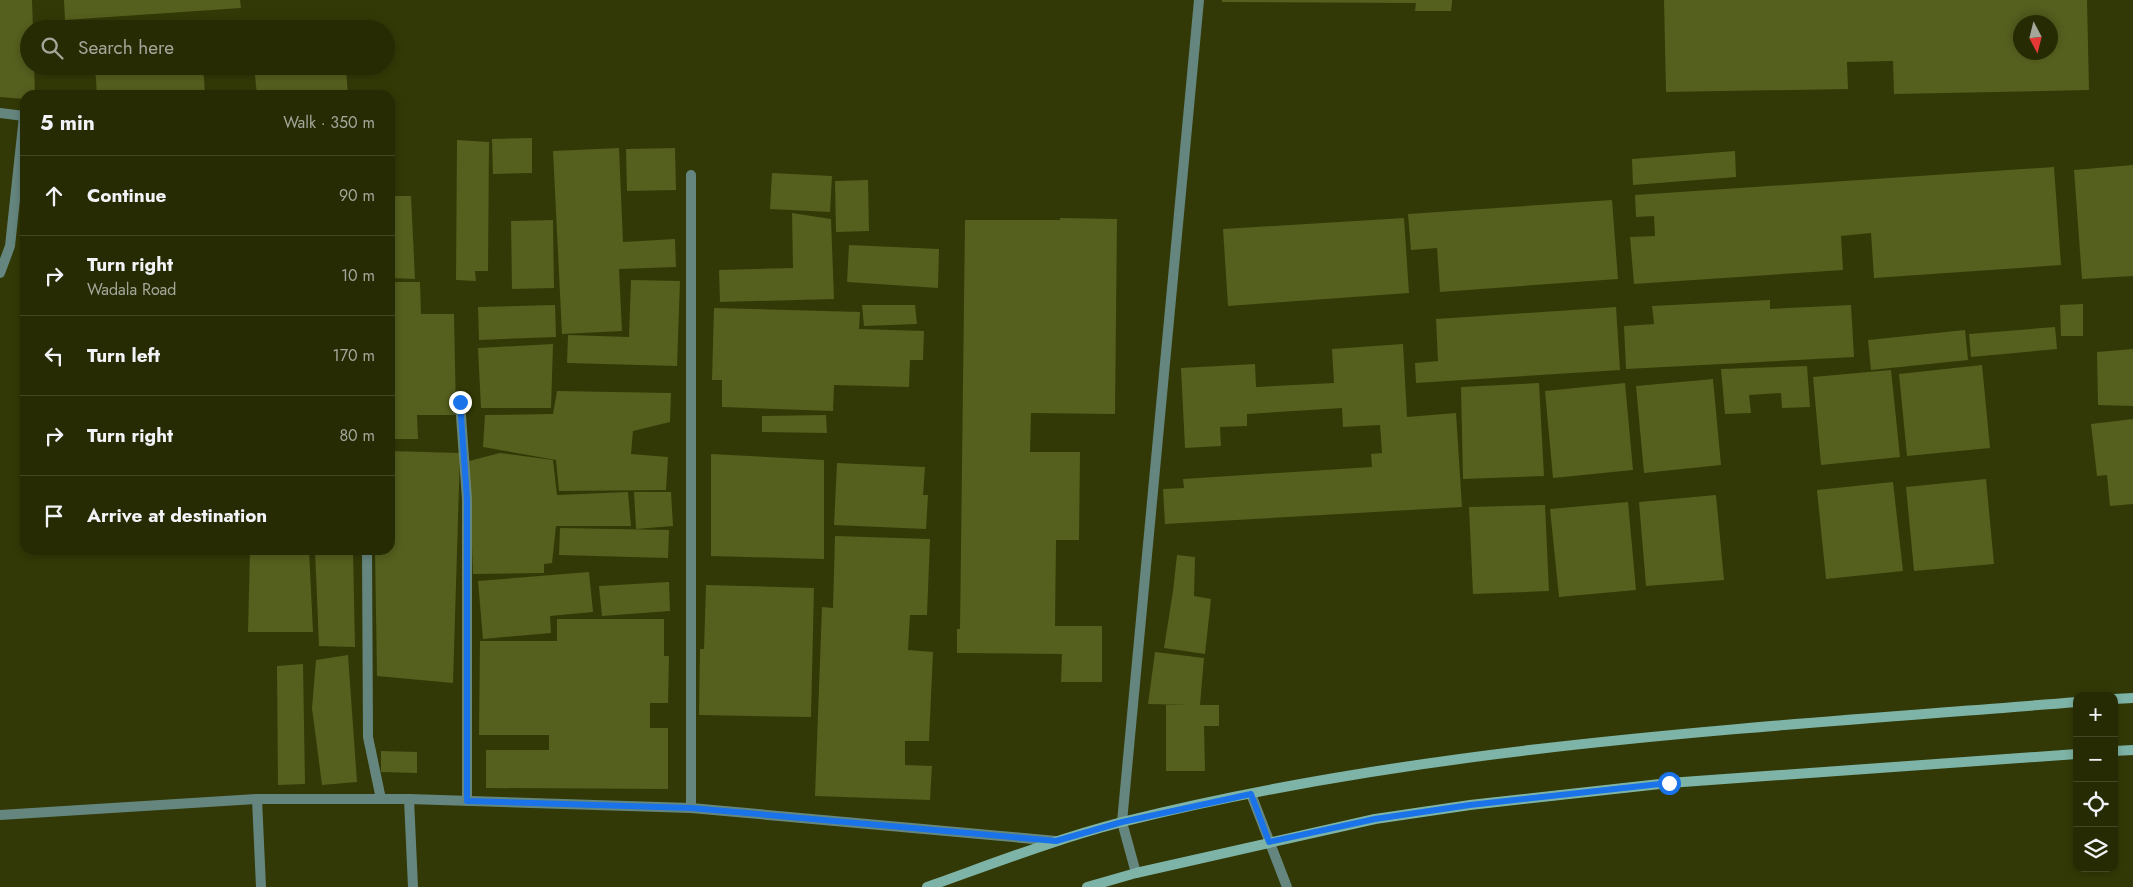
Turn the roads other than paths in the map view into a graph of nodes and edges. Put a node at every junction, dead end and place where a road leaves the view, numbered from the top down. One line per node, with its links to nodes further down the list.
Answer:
1 (1199, 0): 23 (street)
2 (0, 113): 3 (street)
3 (20, 116)
4 (20, 143): 6 (street)
5 (691, 175): 21 (street)
6 (5, 245): 7 (street)
7 (0, 273)
8 (460, 402): 20 (street)
9 (366, 555): 18 (street)
10 (2133, 698): 11 (main road)
11 (2118, 699)
12 (2073, 702): 16 (main road)
13 (2133, 750): 14 (main road)
14 (2118, 751)
15 (2073, 754): 25 (main road)
16 (1251, 794): 23 (main road); 25 (street)
17 (257, 799): 18 (street); 22 (street); 27 (street)
18 (381, 799): 19 (street)
19 (409, 799): 20 (street); 28 (street)
20 (467, 801): 21 (street)
21 (691, 808): 24 (street)
22 (0, 815)
23 (1122, 822): 24 (main road); 26 (street)
24 (1056, 841): 29 (main road)
25 (1269, 842): 26 (main road); 31 (street)
26 (1136, 873): 30 (main road)
27 (261, 887)
28 (413, 887)
29 (927, 887)
30 (1087, 887)
31 (1287, 887)

